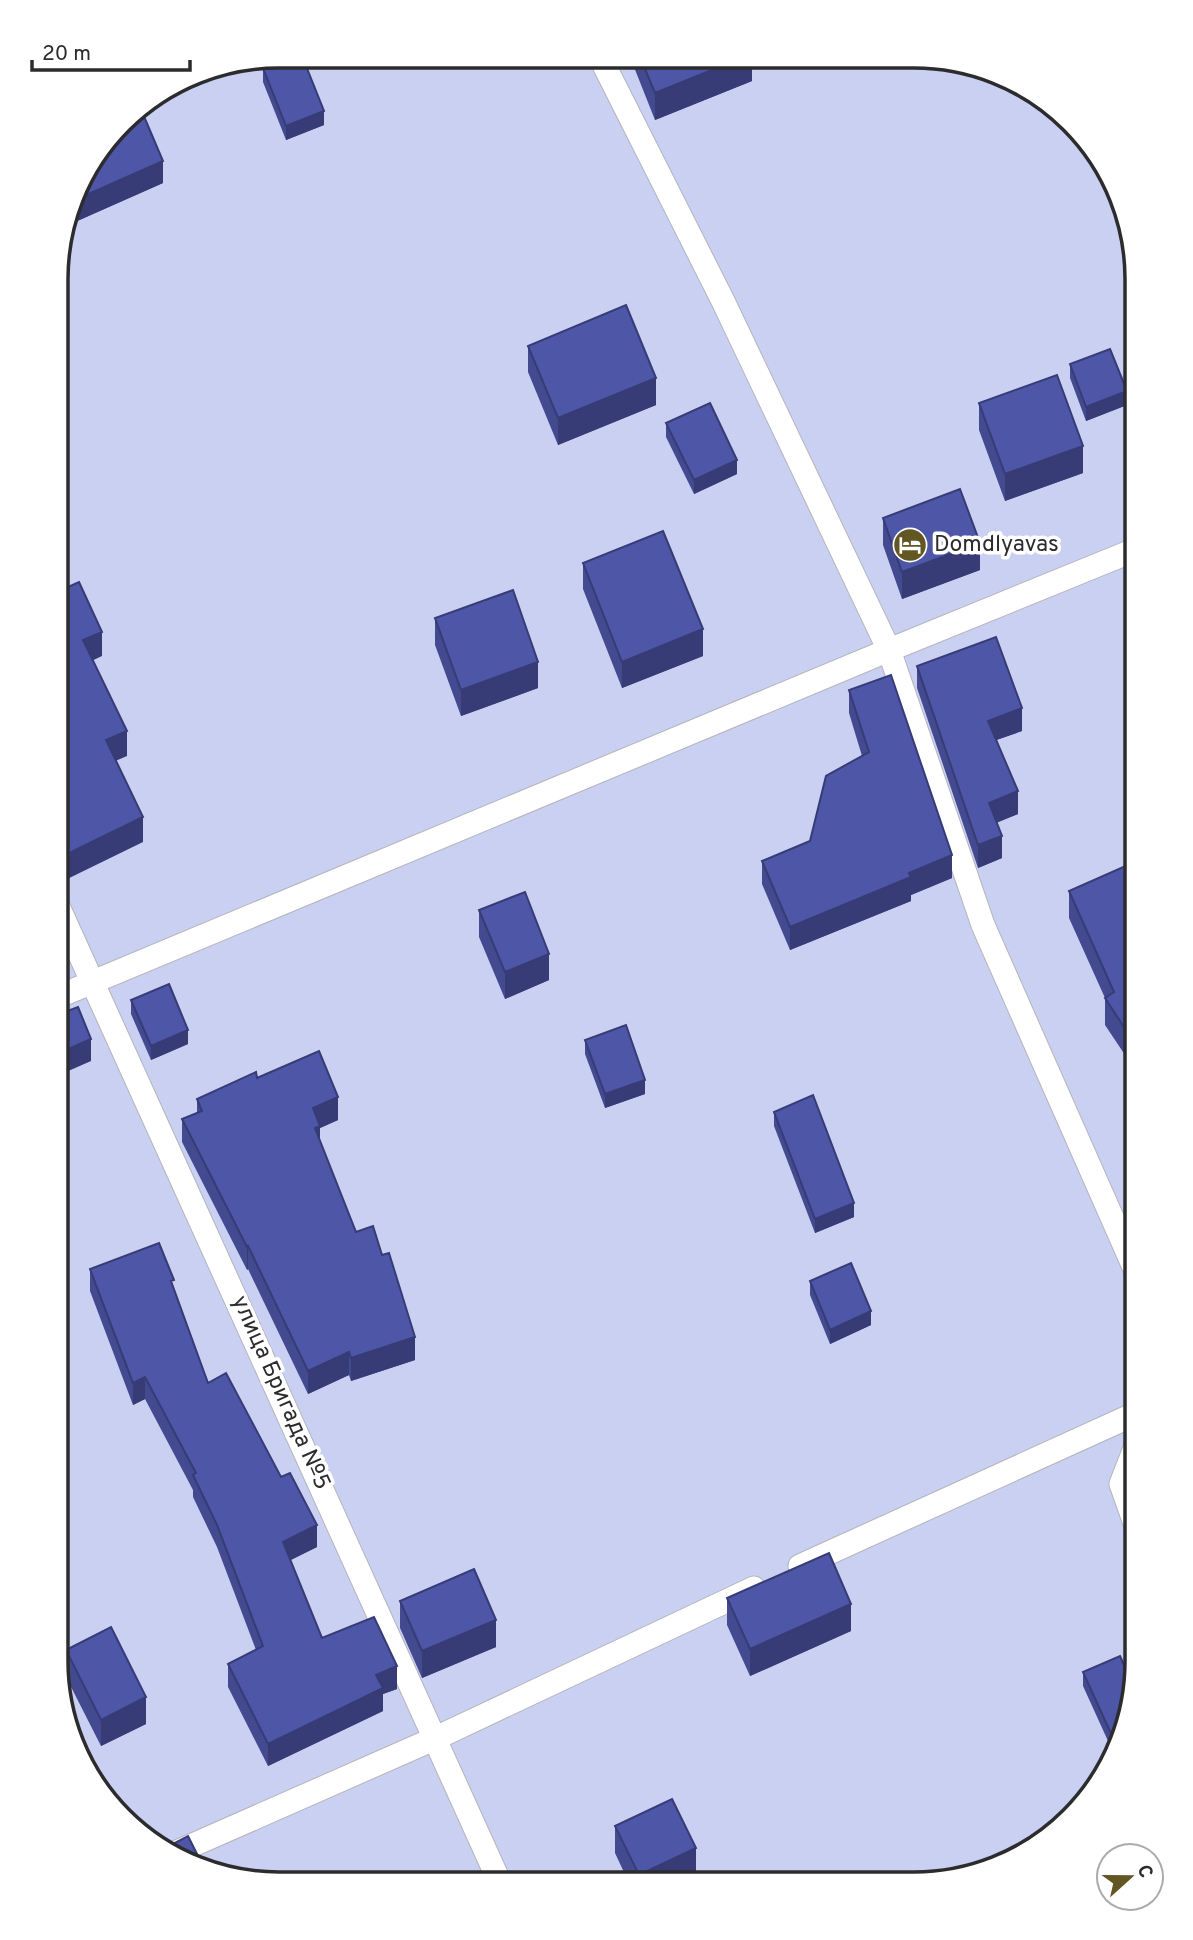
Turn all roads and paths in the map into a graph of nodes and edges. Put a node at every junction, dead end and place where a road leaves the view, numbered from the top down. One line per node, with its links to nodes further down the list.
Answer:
1 (606, 68): 3 (lane)
2 (1125, 555): 3 (lane)
3 (889, 650): 5 (lane); 7 (lane)
4 (68, 928): 5 (lane, улица Бригада №5)
5 (92, 981): 6 (lane); 11 (lane, улица Бригада №5)
6 (68, 992)
7 (1124, 1245)
8 (1124, 1419): 11 (lane)
9 (1124, 1476): 10 (lane)
10 (1124, 1493)
11 (436, 1738): 12 (lane); 13 (lane, улица Бригада №5)
12 (185, 1849)
13 (495, 1872)

